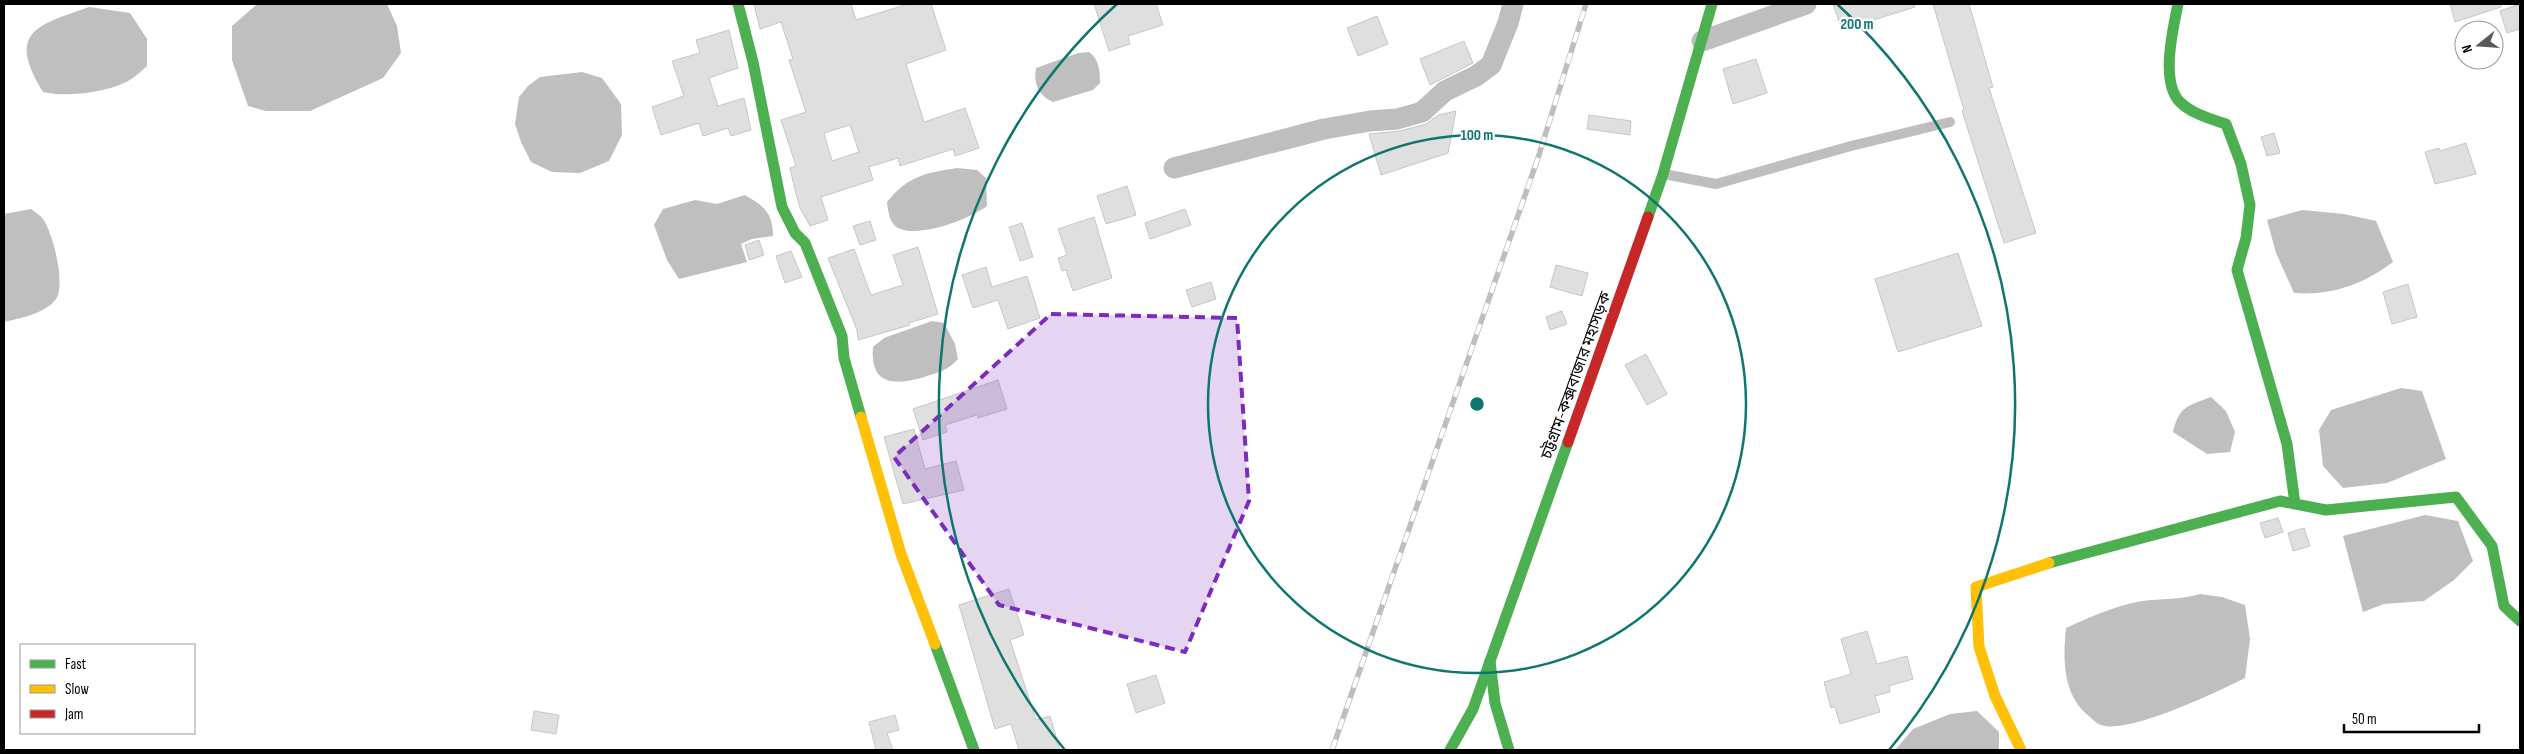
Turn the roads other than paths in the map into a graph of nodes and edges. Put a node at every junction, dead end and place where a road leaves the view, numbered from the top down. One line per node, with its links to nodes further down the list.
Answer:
1 (738, 4): 13 (main road)
2 (1513, 4): 8 (street)
3 (1712, 4): 6 (main road, চট্টগ্রাম-কক্সবাজার মহাসড়ক)
4 (1806, 4): 6 (street)
5 (2178, 4): 10 (main road)
6 (1702, 41): 9 (main road, চট্টগ্রাম-কক্সবাজার মহাসড়ক)
7 (1950, 122): 9 (lane)
8 (1174, 168)
9 (1663, 174): 12 (main road, চট্টগ্রাম-কক্সবাজার মহাসড়ক)
10 (2295, 504): 11 (main road); 16 (main road)
11 (2520, 621)
12 (1490, 661): 14 (main road, চট্টগ্রাম-কক্সবাজার মহাসড়ক); 15 (main road)
13 (974, 750)
14 (1450, 750)
15 (1509, 750)
16 (2021, 750)

